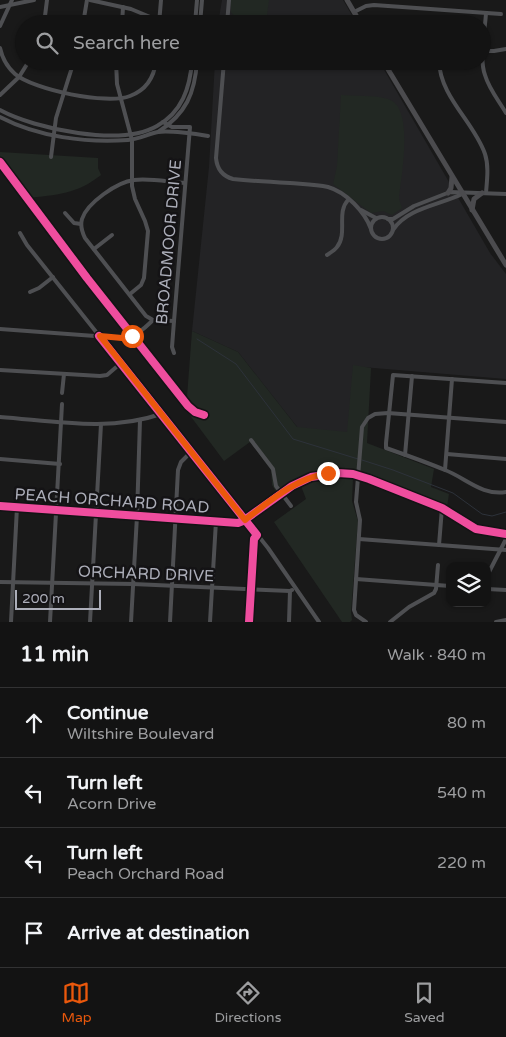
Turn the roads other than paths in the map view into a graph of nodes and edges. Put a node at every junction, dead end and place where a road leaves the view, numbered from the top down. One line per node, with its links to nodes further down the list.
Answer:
1 (34, 0): 9 (street)
2 (47, 0): 15 (street)
3 (88, 0): 11 (street); 16 (street)
4 (161, 0): 19 (street)
5 (197, 0): 20 (street)
6 (202, 0): 21 (street)
7 (229, 0): 22 (street)
8 (347, 0): 12 (main road)
9 (11, 2): 10 (street); 24 (street)
10 (0, 6)
11 (124, 7): 17 (street); 18 (street)
12 (354, 12): 13 (street); 23 (main road)
13 (486, 13): 14 (street)
14 (501, 14)
15 (45, 15)
16 (85, 15)
17 (123, 15)
18 (143, 15)
19 (160, 15)
20 (196, 15)
21 (201, 15)
22 (228, 15)
23 (356, 15)
24 (0, 26)
25 (0, 48): 38 (street)
26 (506, 49): 27 (street)
27 (491, 50)
28 (23, 70): 38 (street)
29 (71, 70): 39 (street)
30 (116, 70): 41 (street)
31 (154, 70): 41 (street)
32 (191, 70): 45 (street)
33 (197, 70): 46 (street)
34 (223, 70): 62 (street)
35 (387, 70): 55 (main road)
36 (441, 70): 59 (street)
37 (484, 70): 43 (street)
38 (19, 77): 39 (street); 40 (street)
39 (64, 93): 41 (street); 47 (street)
40 (0, 96)
41 (121, 99): 50 (street)
42 (0, 110): 47 (street)
43 (506, 113)
44 (0, 117): 51 (street)
45 (163, 122): 46 (street); 50 (street)
46 (167, 126): 48 (street); 49 (street)
47 (54, 129): 50 (street); 51 (street)
48 (158, 132): 49 (street); 53 (street)
49 (189, 133): 52 (street); 57 (street, BROADMOOR DRIVE)
50 (131, 134): 53 (street)
51 (53, 135): 53 (street); 54 (street)
52 (208, 136)
53 (132, 140): 56 (street)
54 (51, 157)
55 (452, 176): 58 (main road); 60 (main road)
56 (132, 180): 57 (street); 68 (street); 78 (street)
57 (185, 183): 80 (street, BROADMOOR DRIVE)
58 (448, 193): 60 (street); 67 (street)
59 (484, 193): 60 (street); 61 (street); 64 (main road)
60 (462, 194): 64 (main road); 70 (street)
61 (506, 194)
62 (348, 200): 63 (street); 74 (street)
63 (357, 208): 66 (street); 69 (street)
64 (472, 210): 75 (main road)
65 (65, 213): 68 (street)
66 (376, 218): 67 (street); 69 (street)
67 (388, 218): 70 (street)
68 (81, 224): 73 (street)
69 (371, 229): 70 (street)
70 (392, 230)
71 (20, 233): 76 (street)
72 (112, 235): 73 (street)
73 (94, 249): 78 (street)
74 (327, 255)
75 (506, 266)
76 (52, 277): 77 (street); 82 (street)
77 (30, 292)
78 (130, 294): 79 (street)
79 (153, 320): 80 (street); 82 (street)
80 (174, 321): 83 (street, BROADMOOR DRIVE)
81 (0, 329): 82 (street)
82 (100, 336): 84 (street)
83 (174, 353)
84 (121, 363): 86 (street); 93 (street)
85 (0, 370): 86 (street)
86 (64, 374): 90 (street)
87 (412, 376): 88 (street); 92 (street); 94 (street)
88 (452, 379): 89 (street); 96 (street)
89 (506, 383)
90 (62, 393)
91 (62, 404): 98 (street)
92 (388, 413): 94 (street); 104 (street); 109 (street)
93 (162, 414): 97 (street); 102 (street)
94 (409, 414): 96 (street); 104 (street)
95 (0, 417): 98 (street)
96 (449, 418): 99 (street); 103 (street)
97 (140, 420): 100 (street); 118 (street)
98 (61, 422): 100 (street); 107 (street)
99 (506, 422)
100 (101, 424): 117 (street)
101 (250, 440): 111 (street)
102 (191, 452): 119 (street); 120 (street)
103 (447, 454): 106 (street); 108 (street)
104 (405, 455): 108 (street)
105 (0, 459): 107 (street)
106 (506, 459)
107 (60, 464): 116 (street)
108 (445, 470): 110 (street)
109 (358, 476): 111 (street); 115 (street); 124 (street)
110 (506, 492)
111 (281, 493): 113 (street); 120 (street)
112 (0, 506): 114 (street, PEACH ORCHARD ROAD)
113 (291, 506)
114 (17, 507): 116 (street, PEACH ORCHARD ROAD); 133 (street)
115 (442, 508): 122 (street); 126 (street)
116 (57, 510): 117 (street, PEACH ORCHARD ROAD); 134 (street)
117 (96, 513): 118 (street, PEACH ORCHARD ROAD); 135 (street)
118 (137, 516): 119 (street, PEACH ORCHARD ROAD); 136 (street)
119 (176, 518): 121 (street, PEACH ORCHARD ROAD); 138 (street)
120 (245, 520): 121 (street, PEACH ORCHARD ROAD); 123 (street)
121 (216, 521): 140 (street)
122 (506, 534)
123 (257, 535): 141 (street); 142 (street)
124 (359, 539): 126 (street); 131 (street)
125 (506, 539): 127 (street)
126 (439, 545): 127 (street)
127 (501, 550): 128 (street); 130 (street)
128 (506, 550)
129 (438, 565): 137 (street)
130 (491, 569)
131 (356, 579): 137 (street); 156 (street)
132 (0, 582): 133 (street, ORCHARD DRIVE)
133 (13, 582): 134 (street, ORCHARD DRIVE); 147 (street)
134 (52, 583): 135 (street, ORCHARD DRIVE); 148 (street)
135 (92, 583): 136 (street, ORCHARD DRIVE); 149 (street)
136 (133, 584): 138 (street, ORCHARD DRIVE); 150 (street)
137 (436, 585): 139 (street); 157 (street)
138 (172, 586): 140 (street, ORCHARD DRIVE); 151 (street)
139 (446, 586)
140 (212, 588): 142 (street, ORCHARD DRIVE); 152 (street)
141 (296, 588): 145 (street); 155 (street)
142 (251, 589): 145 (street, ORCHARD DRIVE); 153 (street)
143 (491, 589): 144 (street)
144 (506, 590)
145 (290, 592): 154 (street)
146 (506, 620): 158 (street)
147 (11, 622)
148 (50, 622)
149 (90, 622)
150 (131, 622)
151 (170, 622)
152 (210, 622)
153 (249, 622)
154 (289, 622)
155 (319, 622)
156 (366, 622)
157 (390, 622)
158 (496, 622)

